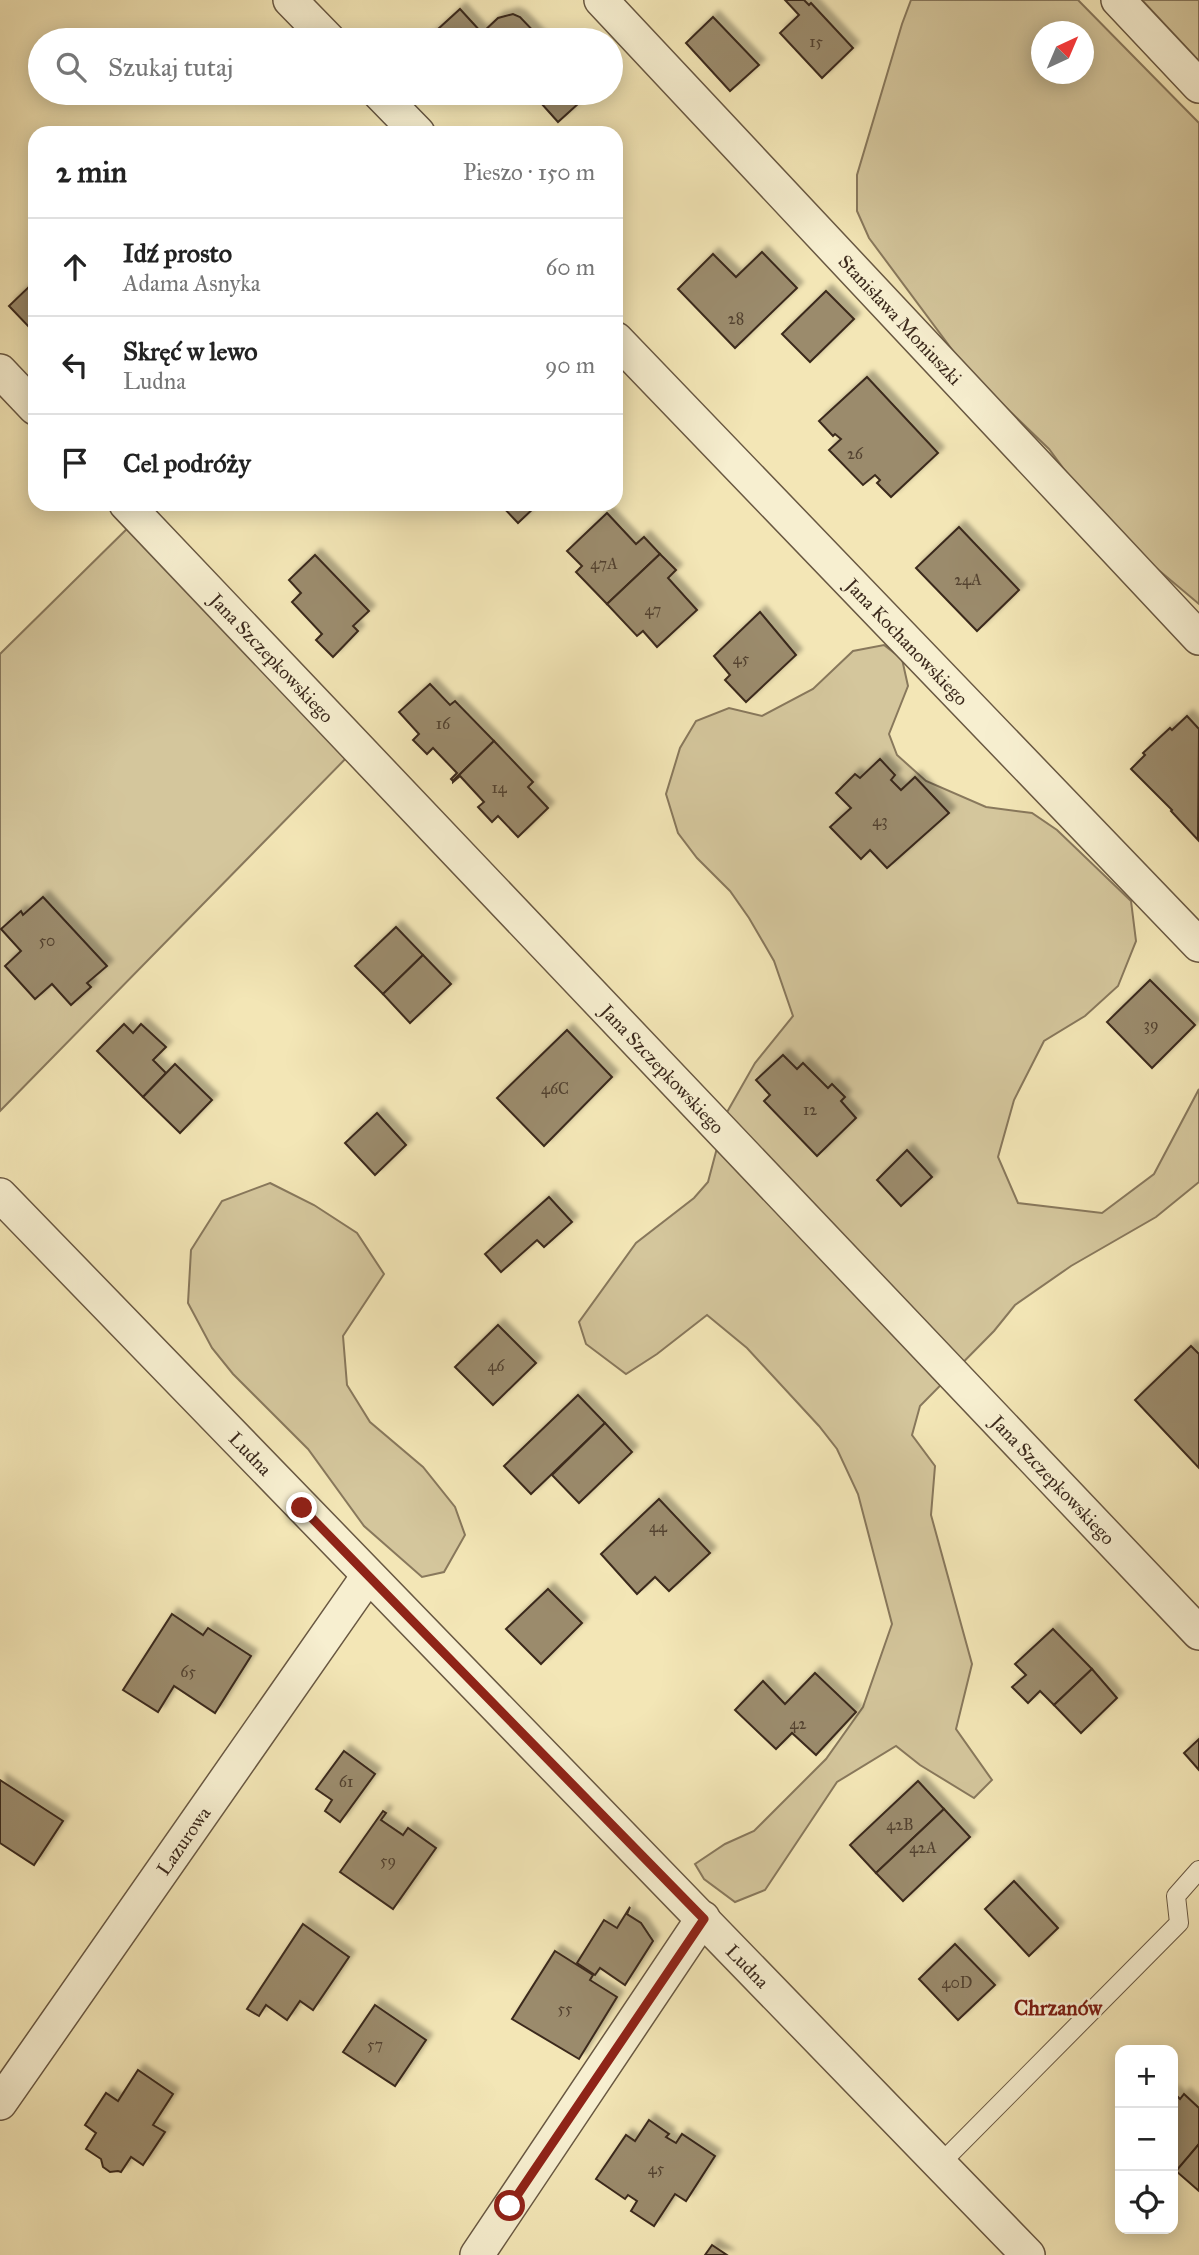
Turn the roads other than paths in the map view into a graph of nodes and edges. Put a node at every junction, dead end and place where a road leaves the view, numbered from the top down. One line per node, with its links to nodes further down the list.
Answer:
1 (290, 0): 4 (street)
2 (600, 0): 12 (street, Stanisława Moniuszki)
3 (1118, 0): 5 (street)
4 (317, 28)
5 (1199, 86)
6 (391, 105): 7 (street)
7 (411, 126)
8 (623, 346): 13 (street, Jana Kochanowskiego)
9 (0, 372): 10 (street)
10 (28, 401)
11 (133, 511): 16 (street, Jana Szczepkowskiego)
12 (1199, 638)
13 (1199, 944)
14 (0, 1195): 15 (street, Ludna)
15 (368, 1576): 18 (street, Ludna); 19 (street, Lazurowa)
16 (1192, 1613)
17 (1199, 1870): 20 (lane)
18 (704, 1919): 20 (street, Ludna); 22 (street)
19 (0, 2104)
20 (940, 2164): 21 (street, Ludna)
21 (1023, 2253)
22 (477, 2255)

